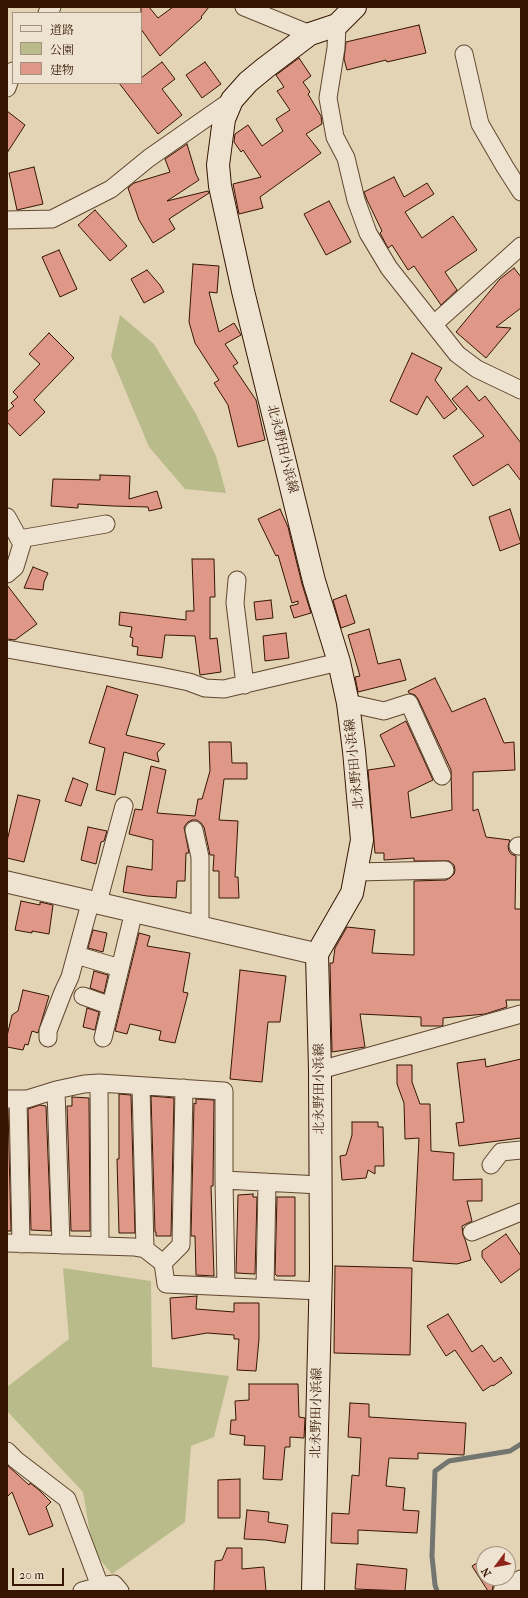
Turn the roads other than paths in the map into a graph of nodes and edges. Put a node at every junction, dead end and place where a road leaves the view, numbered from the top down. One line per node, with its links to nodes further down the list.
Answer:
1 (244, 7): 4 (street)
2 (354, 7): 3 (main road, 北永野田小浜線)
3 (337, 25): 4 (main road, 北永野田小浜線); 12 (street)
4 (310, 34): 8 (main road, 北永野田小浜線)
5 (464, 54): 9 (street)
6 (12, 74): 7 (street)
7 (7, 88)
8 (232, 100): 10 (street); 20 (main road, 北永野田小浜線)
9 (521, 192)
10 (7, 220)
11 (521, 246): 12 (street)
12 (434, 324): 13 (street)
13 (521, 390)
14 (7, 517): 16 (street)
15 (106, 524): 16 (street)
16 (19, 539): 17 (street)
17 (7, 574)
18 (237, 580): 21 (street)
19 (7, 649): 21 (street)
20 (339, 662): 21 (street); 22 (main road, 北永野田小浜線)
21 (245, 685)
22 (348, 703): 23 (street); 27 (main road, 北永野田小浜線)
23 (442, 776)
24 (124, 806): 29 (street)
25 (194, 830): 31 (street)
26 (445, 870): 27 (street)
27 (356, 872): 33 (main road, 北永野田小浜線)
28 (7, 882): 29 (street)
29 (94, 901): 30 (street); 32 (street)
30 (134, 911): 31 (street); 34 (street)
31 (200, 926): 33 (street)
32 (76, 954): 34 (street); 38 (street)
33 (317, 954): 40 (main road, 北永野田小浜線)
34 (120, 968): 36 (street)
35 (83, 996): 36 (street)
36 (111, 1006): 39 (street)
37 (521, 1014): 40 (street)
38 (48, 1038)
39 (103, 1038)
40 (320, 1070): 50 (main road, 北永野田小浜線)
41 (99, 1083): 42 (street); 44 (street); 55 (street)
42 (141, 1086): 43 (street); 56 (street)
43 (184, 1088): 48 (street); 57 (street)
44 (56, 1090): 45 (street); 54 (street)
45 (12, 1099): 53 (street)
46 (521, 1150): 47 (street)
47 (491, 1165)
48 (224, 1180): 49 (street); 58 (street)
49 (267, 1182): 50 (street); 59 (street)
50 (320, 1185): 60 (main road, 北永野田小浜線)
51 (521, 1212): 52 (street)
52 (472, 1232)
53 (14, 1244): 54 (street)
54 (61, 1245): 55 (street)
55 (100, 1246): 56 (street)
56 (145, 1249): 57 (street)
57 (163, 1263): 58 (street)
58 (226, 1286): 59 (street)
59 (264, 1288): 60 (street)
60 (320, 1291): 66 (main road, 北永野田小浜線)
61 (7, 1451): 63 (street)
62 (521, 1579): 67 (street)
63 (100, 1586): 64 (street); 65 (street)
64 (82, 1591)
65 (120, 1591)
66 (313, 1591)
67 (502, 1591)

